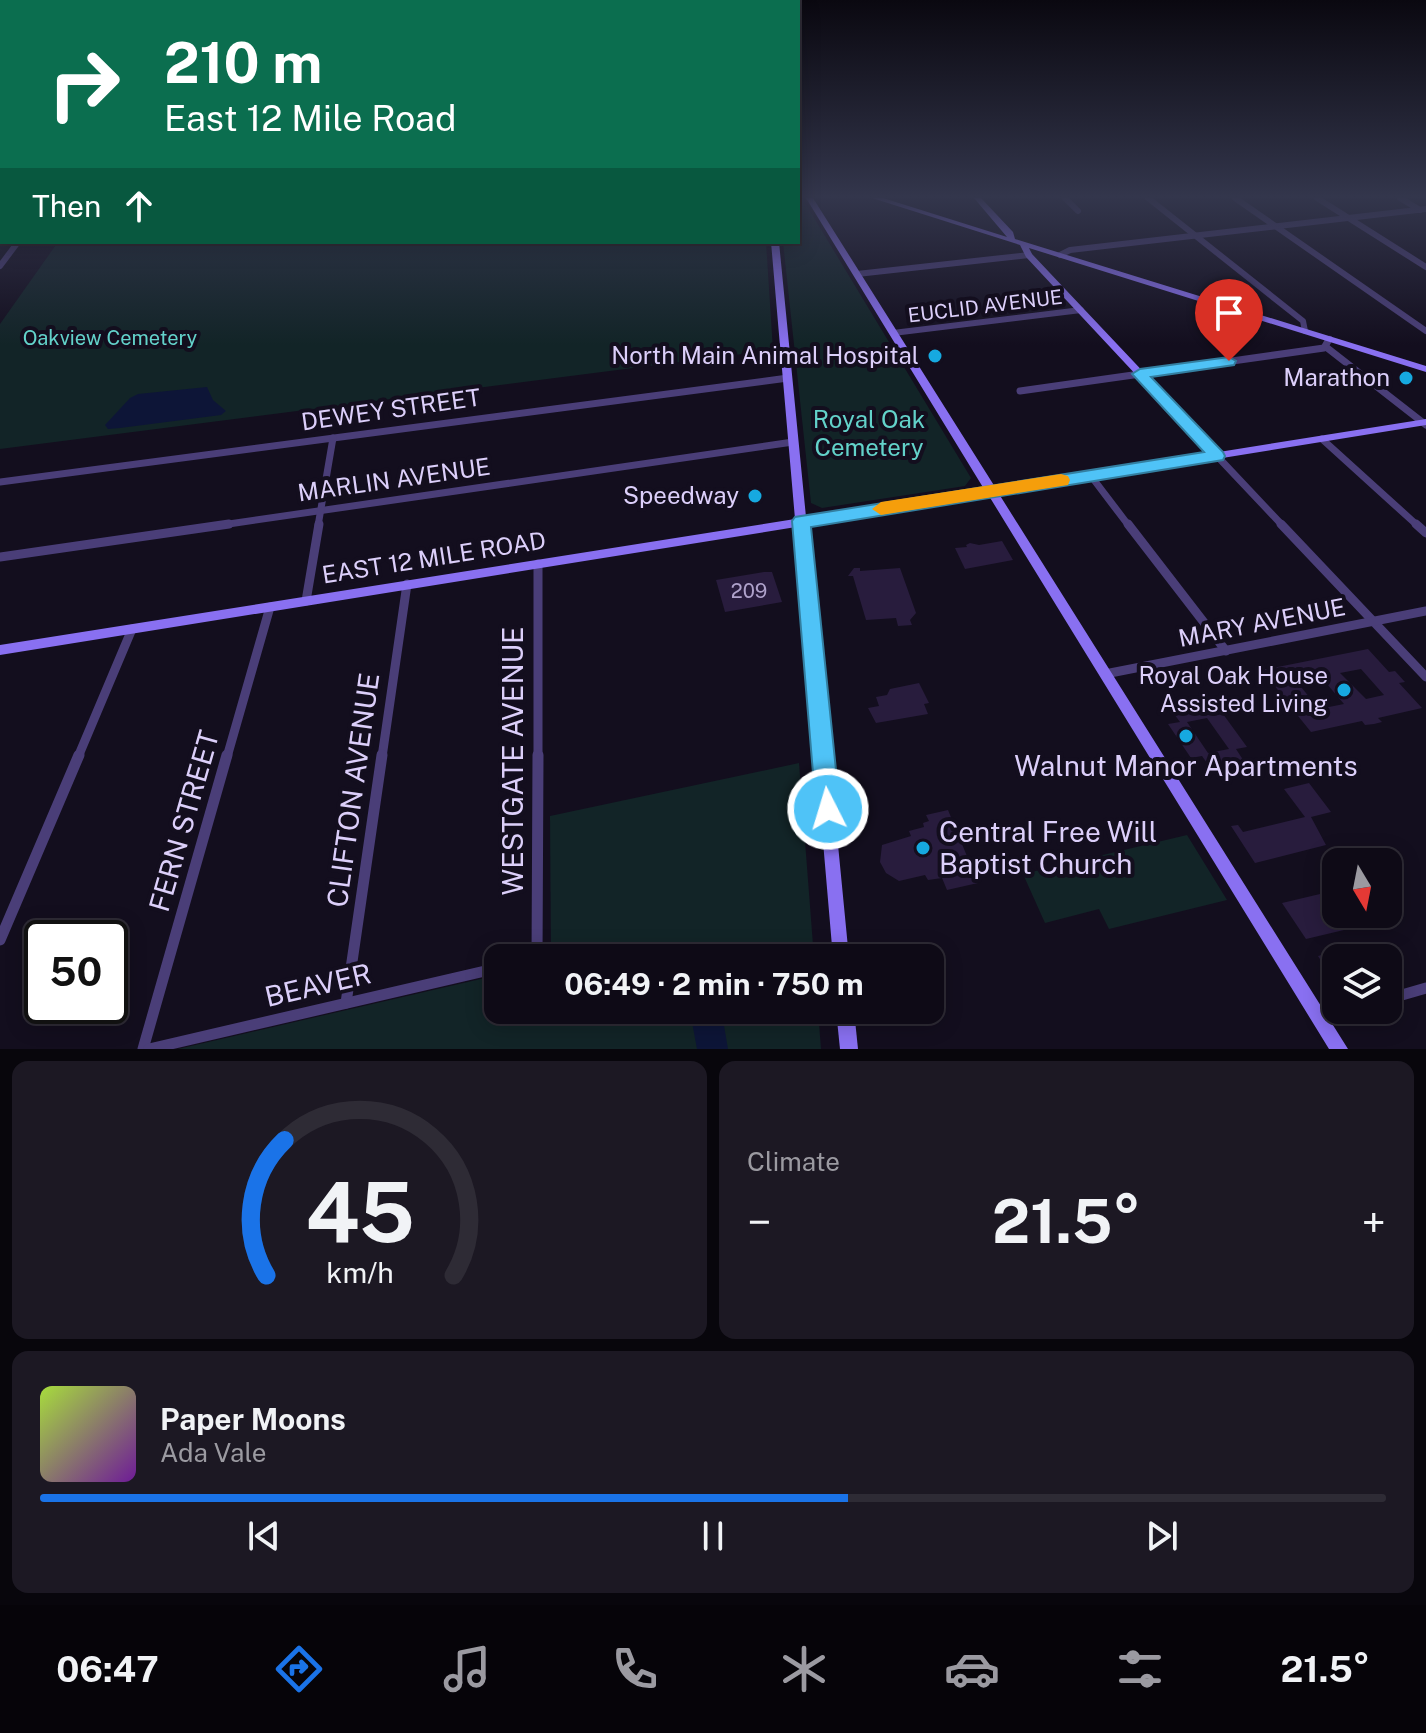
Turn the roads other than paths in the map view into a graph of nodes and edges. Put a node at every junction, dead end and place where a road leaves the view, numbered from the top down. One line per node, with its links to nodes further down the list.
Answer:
1 (14, 247): 12 (street)
2 (775, 247): 22 (main road)
3 (840, 247): 14 (main road)
4 (1025, 247): 10 (main road)
5 (1033, 247): 11 (main road)
6 (1097, 247): 11 (street)
7 (1209, 247): 16 (street)
8 (1305, 247): 17 (street)
9 (1394, 247): 13 (street)
10 (1029, 255): 14 (street); 15 (main road)
11 (1060, 255): 16 (main road)
12 (0, 266)
13 (1426, 267)
14 (857, 274): 18 (main road)
15 (1081, 310): 18 (street, EUCLID AVENUE); 21 (main road)
16 (1305, 331): 19 (main road)
17 (1426, 331)
18 (893, 333): 31 (main road)
19 (1328, 343): 20 (main road); 21 (street); 24 (street)
20 (1426, 369)
21 (1140, 374): 23 (street); 28 (main road)
22 (788, 378): 25 (street, DEWEY STREET); 27 (main road)
23 (1020, 391)
24 (1425, 423): 26 (main road, EAST 12 MILE ROAD)
25 (333, 438): 30 (street, DEWEY STREET); 32 (street)
26 (1322, 439): 28 (main road, EAST 12 MILE ROAD); 34 (street)
27 (793, 442): 32 (street, MARLIN AVENUE); 33 (main road)
28 (1217, 456): 29 (main road, EAST 12 MILE ROAD); 41 (street)
29 (1091, 476): 31 (main road, EAST 12 MILE ROAD); 44 (street)
30 (0, 482)
31 (991, 491): 33 (main road, EAST 12 MILE ROAD); 45 (main road)
32 (321, 511): 35 (street, MARLIN AVENUE); 38 (street)
33 (801, 521): 36 (main road, EAST 12 MILE ROAD); 49 (main road)
34 (1426, 533)
35 (0, 557)
36 (538, 564): 37 (main road, EAST 12 MILE ROAD); 48 (street, WESTGATE AVENUE)
37 (407, 584): 38 (main road, EAST 12 MILE ROAD); 53 (street, CLIFTON AVENUE)
38 (306, 601): 39 (main road, EAST 12 MILE ROAD)
39 (270, 607): 42 (main road, EAST 12 MILE ROAD); 56 (street, FERN STREET)
40 (1426, 611): 41 (street, MARY AVENUE)
41 (1374, 622): 44 (street, MARY AVENUE); 46 (street)
42 (132, 629): 43 (main road, EAST 12 MILE ROAD); 47 (street)
43 (0, 650)
44 (1226, 651): 45 (street, MARY AVENUE)
45 (1105, 674): 54 (main road)
46 (1426, 677)
47 (0, 940)
48 (537, 944)
49 (840, 944)
50 (484, 971): 53 (street, BEAVER)
51 (1426, 988): 52 (street)
52 (1402, 995)
53 (346, 1003): 56 (street, BEAVER)
54 (1320, 1018): 58 (main road)
55 (846, 1024): 57 (main road)
56 (146, 1049)
57 (849, 1049)
58 (1339, 1049)

